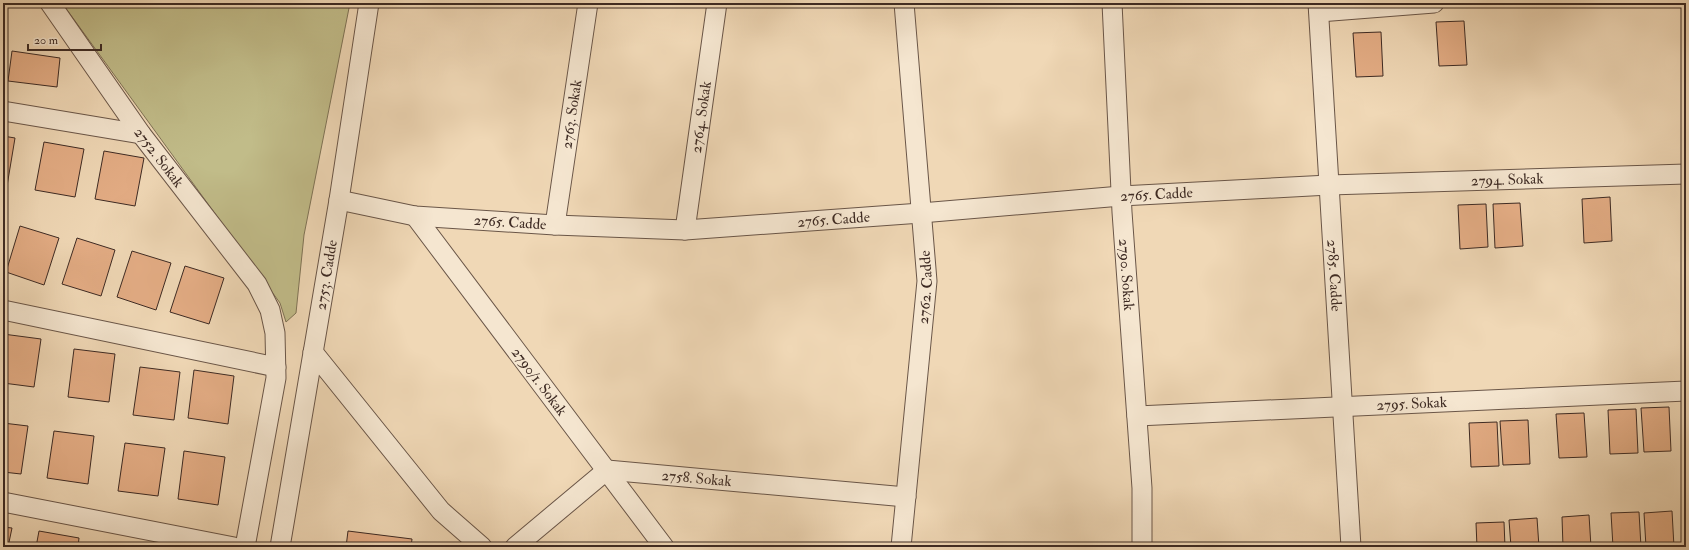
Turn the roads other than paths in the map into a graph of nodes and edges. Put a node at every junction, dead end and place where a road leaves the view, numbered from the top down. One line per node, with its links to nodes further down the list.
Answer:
1 (50, 3): 10 (street, 2752. Sokak)
2 (369, 3): 14 (street, 2753. Cadde)
3 (588, 3): 17 (street, 2763. Sokak)
4 (717, 3): 18 (street, 2764. Sokak)
5 (904, 3): 15 (street, 2762. Cadde)
6 (1112, 3): 13 (street, 2790. Sokak)
7 (1434, 3): 8 (street)
8 (1319, 8): 12 (street, 2785. Cadde)
9 (3, 111): 10 (street)
10 (141, 134): 21 (street, 2752. Sokak)
11 (1686, 174): 12 (street, 2794. Sokak)
12 (1329, 185): 13 (street, 2765. Cadde); 23 (street, 2785. Cadde)
13 (1122, 196): 15 (street, 2765. Cadde); 24 (street, 2790. Sokak)
14 (339, 200): 16 (street, 2765. Cadde); 20 (street, 2753. Cadde)
15 (921, 213): 18 (street, 2765. Cadde); 26 (street, 2762. Cadde)
16 (415, 216): 17 (street, 2765. Cadde); 25 (street, 2790/1. Sokak)
17 (555, 225): 18 (street, 2765. Cadde)
18 (685, 230)
19 (3, 310): 21 (street)
20 (313, 352): 30 (street, 2753. Cadde); 31 (street)
21 (276, 367): 29 (street, 2752. Sokak)
22 (1686, 391): 23 (street, 2795. Sokak)
23 (1342, 406): 24 (street, 2795. Sokak); 36 (street, 2785. Cadde)
24 (1137, 416): 35 (street, 2790. Sokak)
25 (606, 470): 26 (street, 2758. Sokak); 32 (street); 33 (street, 2790/1. Sokak)
26 (906, 497): 34 (street, 2762. Cadde)
27 (3, 502): 28 (street)
28 (234, 547)
29 (245, 547)
30 (280, 547)
31 (482, 547)
32 (515, 547)
33 (664, 547)
34 (901, 547)
35 (1142, 547)
36 (1351, 547)

